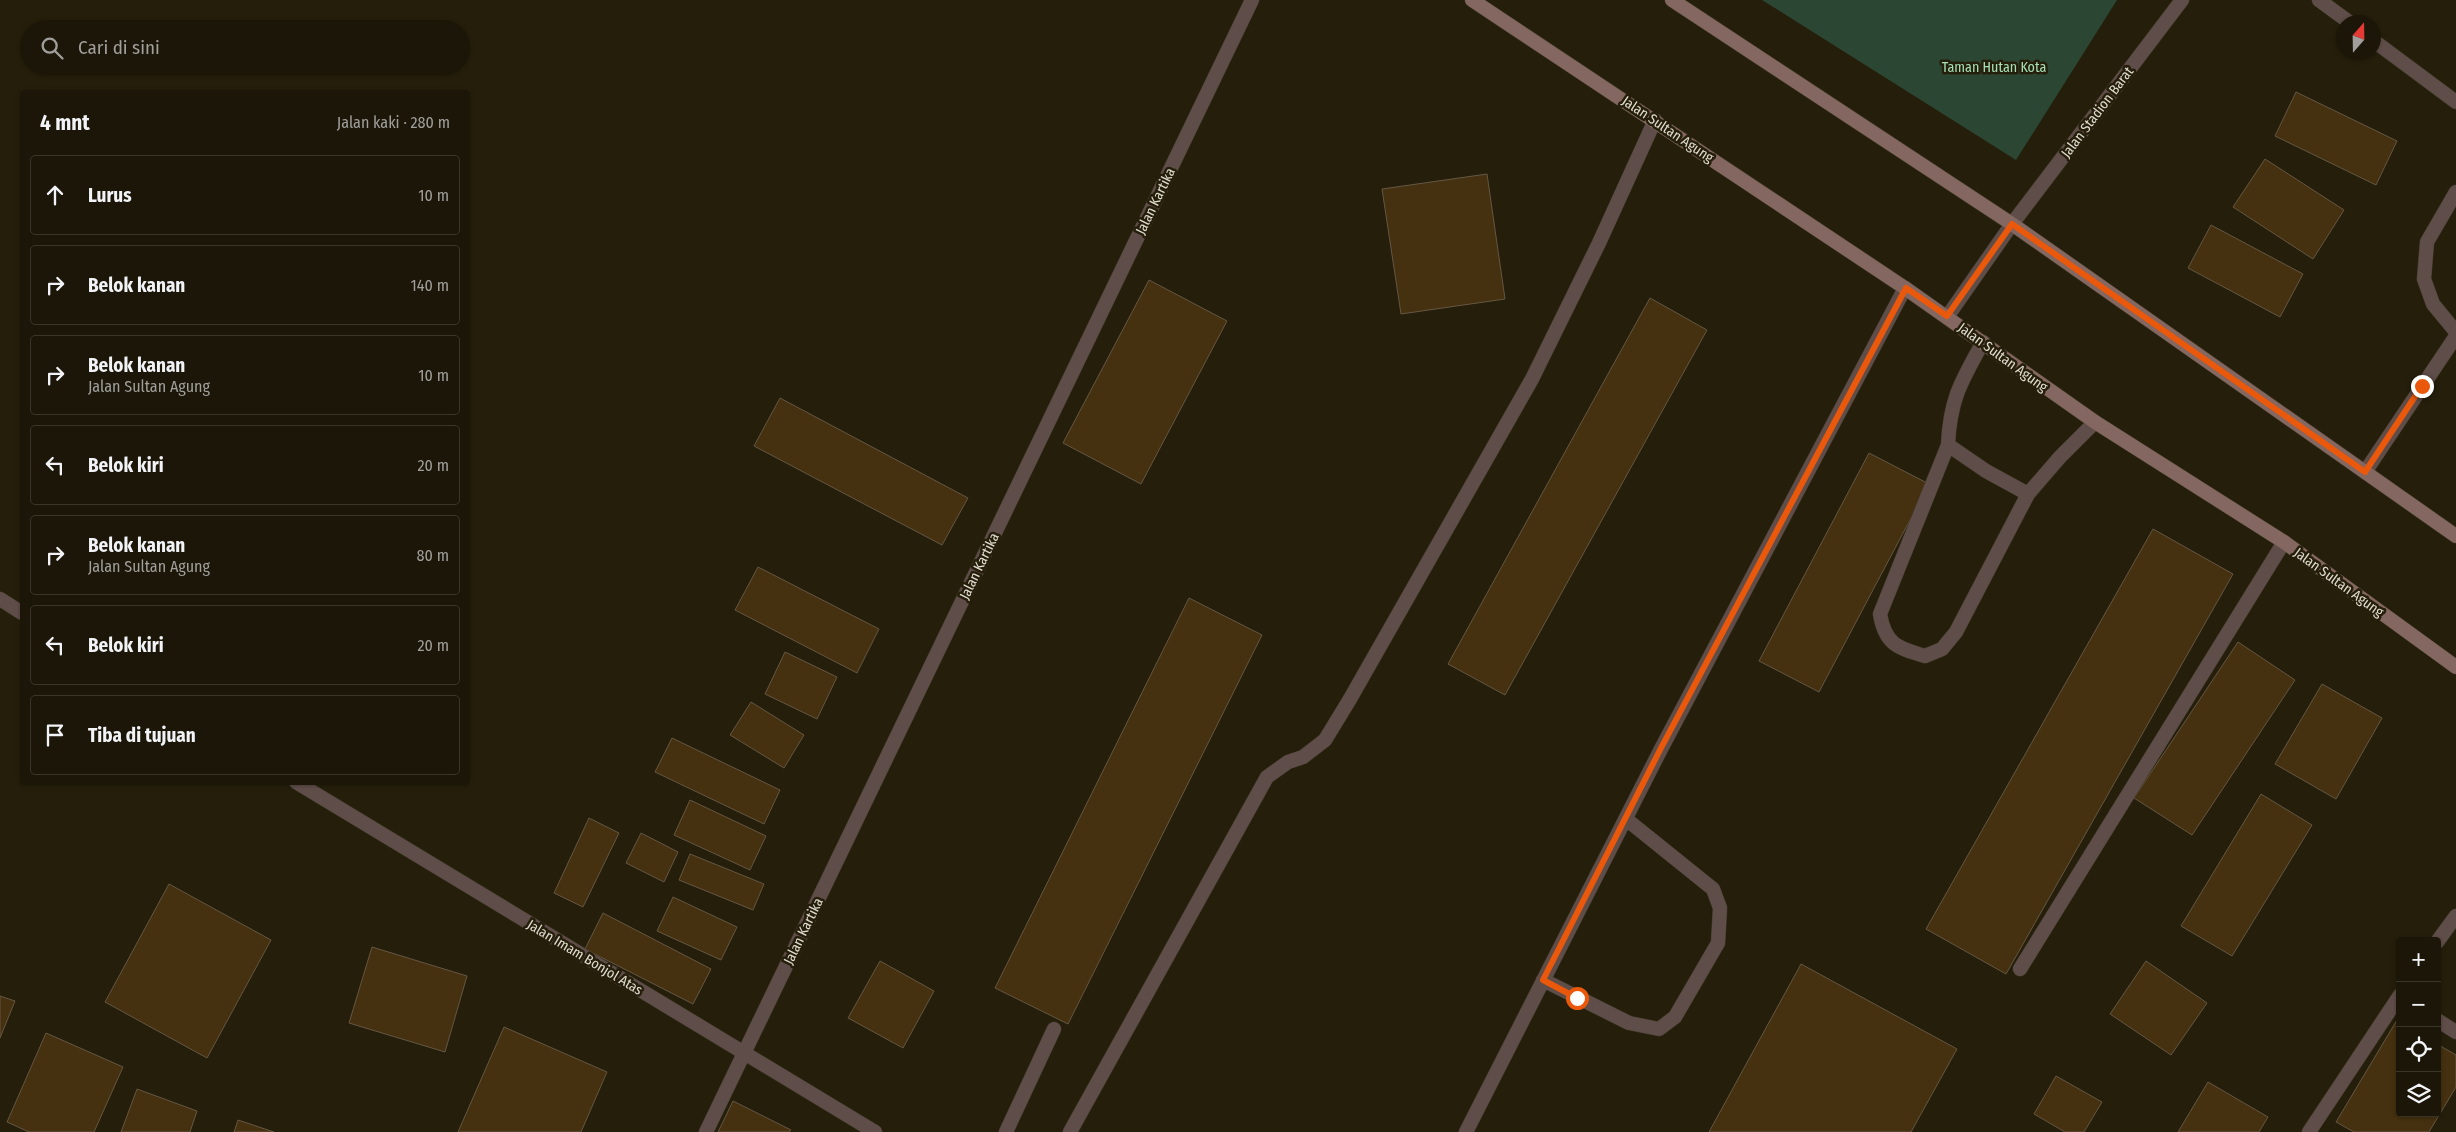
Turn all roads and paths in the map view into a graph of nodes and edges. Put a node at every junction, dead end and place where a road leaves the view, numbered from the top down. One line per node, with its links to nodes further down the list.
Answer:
1 (1252, 0): 36 (street, Jalan Kartika)
2 (1472, 0): 9 (main road, Jalan Sultan Agung)
3 (1672, 0): 11 (main road)
4 (2182, 0): 11 (street, Jalan Stadion Barat)
5 (2319, 0): 6 (street)
6 (2339, 15)
7 (2381, 46): 8 (street)
8 (2456, 102)
9 (1655, 120): 12 (main road, Jalan Sultan Agung); 40 (street)
10 (2456, 192): 14 (street)
11 (2012, 224): 13 (street, Jalan Stadion Barat); 19 (main road)
12 (1906, 288): 13 (main road, Jalan Sultan Agung); 27 (street)
13 (1947, 316): 16 (main road, Jalan Sultan Agung)
14 (2456, 332)
15 (2456, 336): 19 (street)
16 (1982, 342): 17 (main road, Jalan Sultan Agung); 18 (street)
17 (2095, 422): 20 (street); 22 (main road, Jalan Sultan Agung)
18 (1948, 445): 20 (street); 20 (street)
19 (2365, 472): 21 (main road)
20 (2028, 494)
21 (2456, 536)
22 (2284, 542): 25 (main road, Jalan Sultan Agung); 30 (street)
23 (0, 599): 24 (street)
24 (20, 612)
25 (2456, 667)
26 (301, 785): 36 (street, Jalan Imam Bonjol Atas)
27 (1626, 819): 31 (street); 31 (street)
28 (2456, 916): 29 (street)
29 (2441, 937)
30 (2020, 969)
31 (1543, 980): 41 (street)
32 (2396, 1001): 42 (street)
33 (2441, 1023): 35 (street)
34 (1054, 1030): 39 (street)
35 (2456, 1032)
36 (744, 1053): 37 (street, Jalan Kartika); 38 (street, Jalan Imam Bonjol Atas)
37 (706, 1132)
38 (875, 1132)
39 (1006, 1132)
40 (1070, 1132)
41 (1466, 1132)
42 (2309, 1132)

